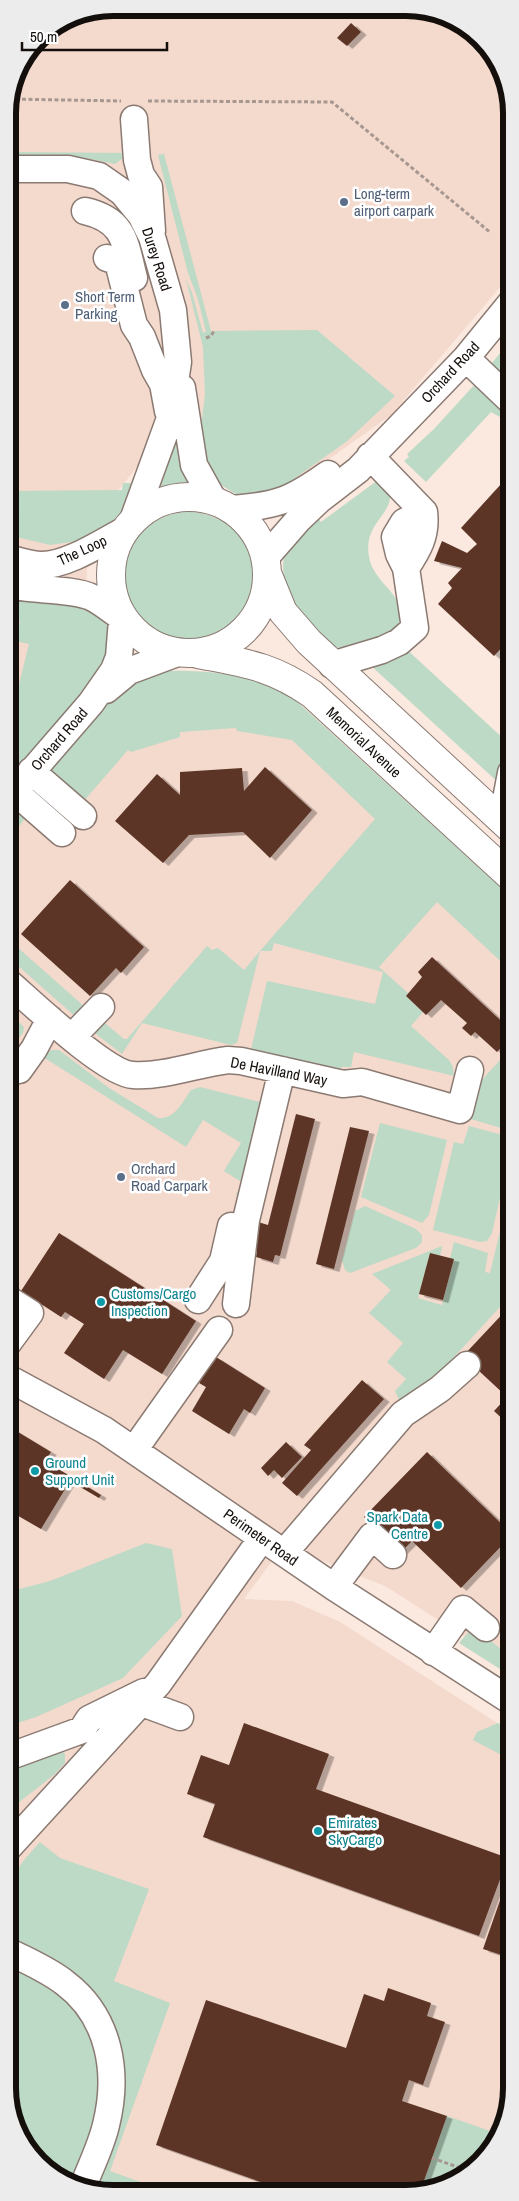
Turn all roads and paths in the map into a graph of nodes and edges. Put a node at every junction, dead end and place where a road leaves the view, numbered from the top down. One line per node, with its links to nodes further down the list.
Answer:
1 (17, 100): 2 (path)
2 (138, 110): 5 (path); 6 (street)
3 (16, 169): 6 (street, Durey Road)
4 (84, 211): 10 (street)
5 (491, 233)
6 (152, 236): 13 (street, Durey Road)
7 (106, 258): 10 (street)
8 (503, 313): 12 (street, Orchard Road)
9 (214, 331): 11 (path)
10 (142, 337): 15 (street)
11 (206, 338)
12 (466, 358): 14 (street); 16 (street, Orchard Road)
13 (178, 362): 15 (street, Durey Road); 17 (street, Durey Road)
14 (503, 393)
15 (169, 421): 18 (street, Durey Road)
16 (378, 447): 17 (street, Orchard Road); 20 (street, Orchard Road); 26 (street)
17 (222, 505): 18 (main road); 20 (main road)
18 (129, 525): 19 (street, The Loop); 24 (main road)
19 (16, 560)
20 (266, 565): 25 (main road); 26 (main road)
21 (16, 587): 22 (street)
22 (64, 592): 23 (street); 24 (street)
23 (16, 602)
24 (121, 618): 25 (main road); 27 (street, Orchard Road)
25 (186, 653): 27 (street, Orchard Road); 32 (main road, Memorial Avenue)
26 (332, 665): 30 (main road)
27 (91, 703): 28 (street, Orchard Road)
28 (17, 784): 29 (street); 31 (street)
29 (83, 816)
30 (503, 821)
31 (62, 833)
32 (503, 870)
33 (16, 989): 35 (street, De Havilland Way)
34 (101, 1007): 36 (street)
35 (50, 1019): 36 (street, De Havilland Way); 37 (street)
36 (72, 1037): 38 (street, De Havilland Way)
37 (19, 1070)
38 (282, 1070): 39 (street, De Havilland Way); 43 (street)
39 (470, 1070)
40 (233, 1206): 41 (street)
41 (198, 1300)
42 (16, 1303): 45 (street)
43 (236, 1304)
44 (219, 1330): 48 (street)
45 (16, 1332)
46 (466, 1365): 50 (street)
47 (16, 1382): 48 (street, Perimeter Road)
48 (134, 1450): 49 (street, Perimeter Road)
49 (262, 1538): 50 (street, Perimeter Road); 55 (street)
50 (284, 1553): 52 (street, Perimeter Road)
51 (393, 1555): 52 (street)
52 (334, 1588): 54 (street, Perimeter Road)
53 (486, 1628): 54 (street)
54 (434, 1652): 56 (street, Perimeter Road)
55 (150, 1693): 57 (street); 58 (street); 61 (street)
56 (503, 1696)
57 (180, 1717)
58 (89, 1719): 59 (street); 60 (street)
59 (16, 1735)
60 (16, 1754)
61 (16, 1839)
62 (16, 1955): 65 (street)
63 (432, 2158): 64 (path)
64 (460, 2168)
65 (85, 2181)

